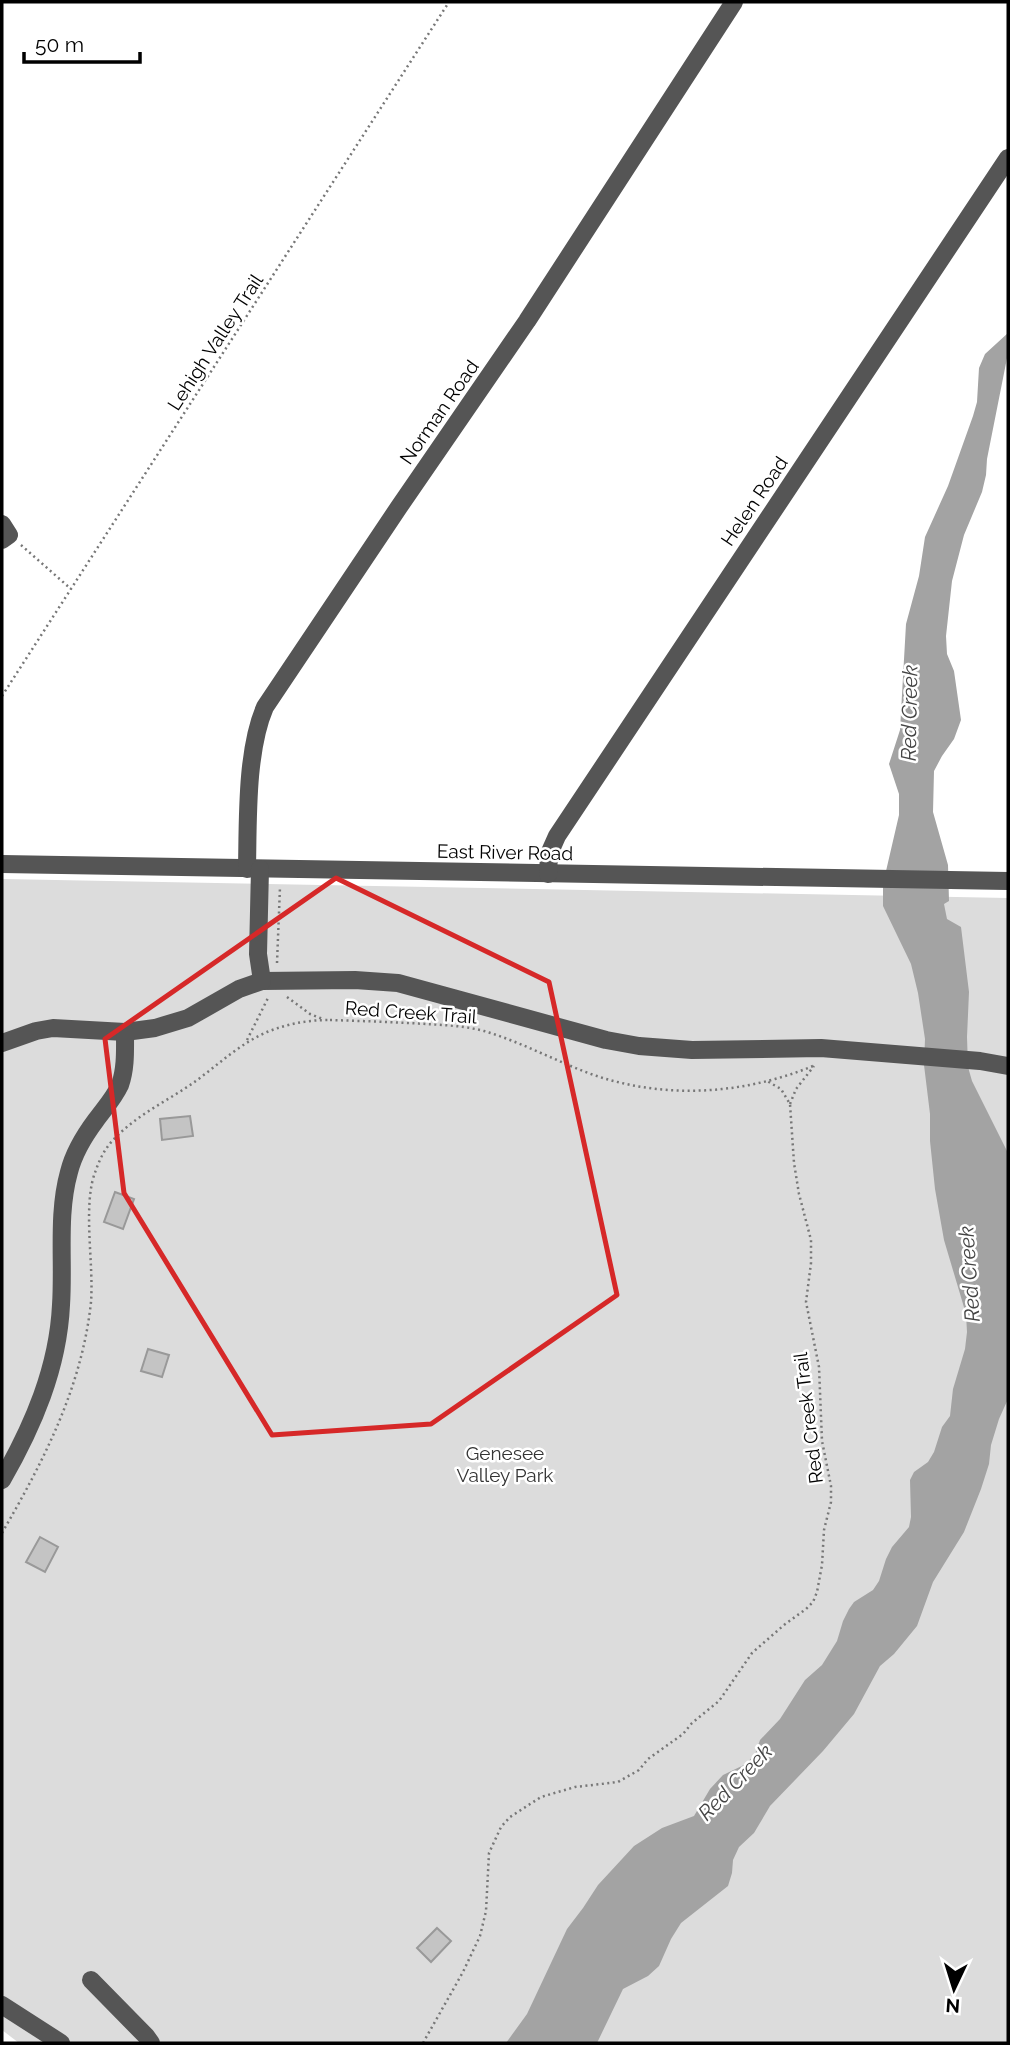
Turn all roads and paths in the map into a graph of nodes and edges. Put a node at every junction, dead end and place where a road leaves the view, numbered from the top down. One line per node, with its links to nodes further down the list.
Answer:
1 (449, 2): 5 (path, Lehigh Valley Trail)
2 (733, 2): 8 (street, Norman Road)
3 (1008, 158): 9 (street, Helen Road)
4 (4, 533): 5 (path)
5 (71, 589): 6 (path, Lehigh Valley Trail)
6 (2, 696)
7 (2, 864): 8 (street, East River Road)
8 (253, 869): 9 (street, East River Road); 12 (street, Norman Road)
9 (548, 874): 10 (street, East River Road)
10 (1008, 881)
11 (280, 887): 12 (path)
12 (269, 981): 13 (path, Red Creek Trail); 14 (street); 16 (path); 17 (street)
13 (329, 1020): 16 (path); 18 (path, Red Creek Trail)
14 (125, 1032): 15 (street); 20 (street)
15 (2, 1043)
16 (245, 1043): 21 (path)
17 (1008, 1066)
18 (767, 1081): 19 (path); 19 (path, Red Creek Trail)
19 (790, 1104): 26 (path, Red Creek Trail)
20 (2, 1480)
21 (2, 1533)
22 (91, 1980): 25 (street)
23 (2, 2005): 24 (street)
24 (61, 2043)
25 (151, 2043)
26 (423, 2043)

